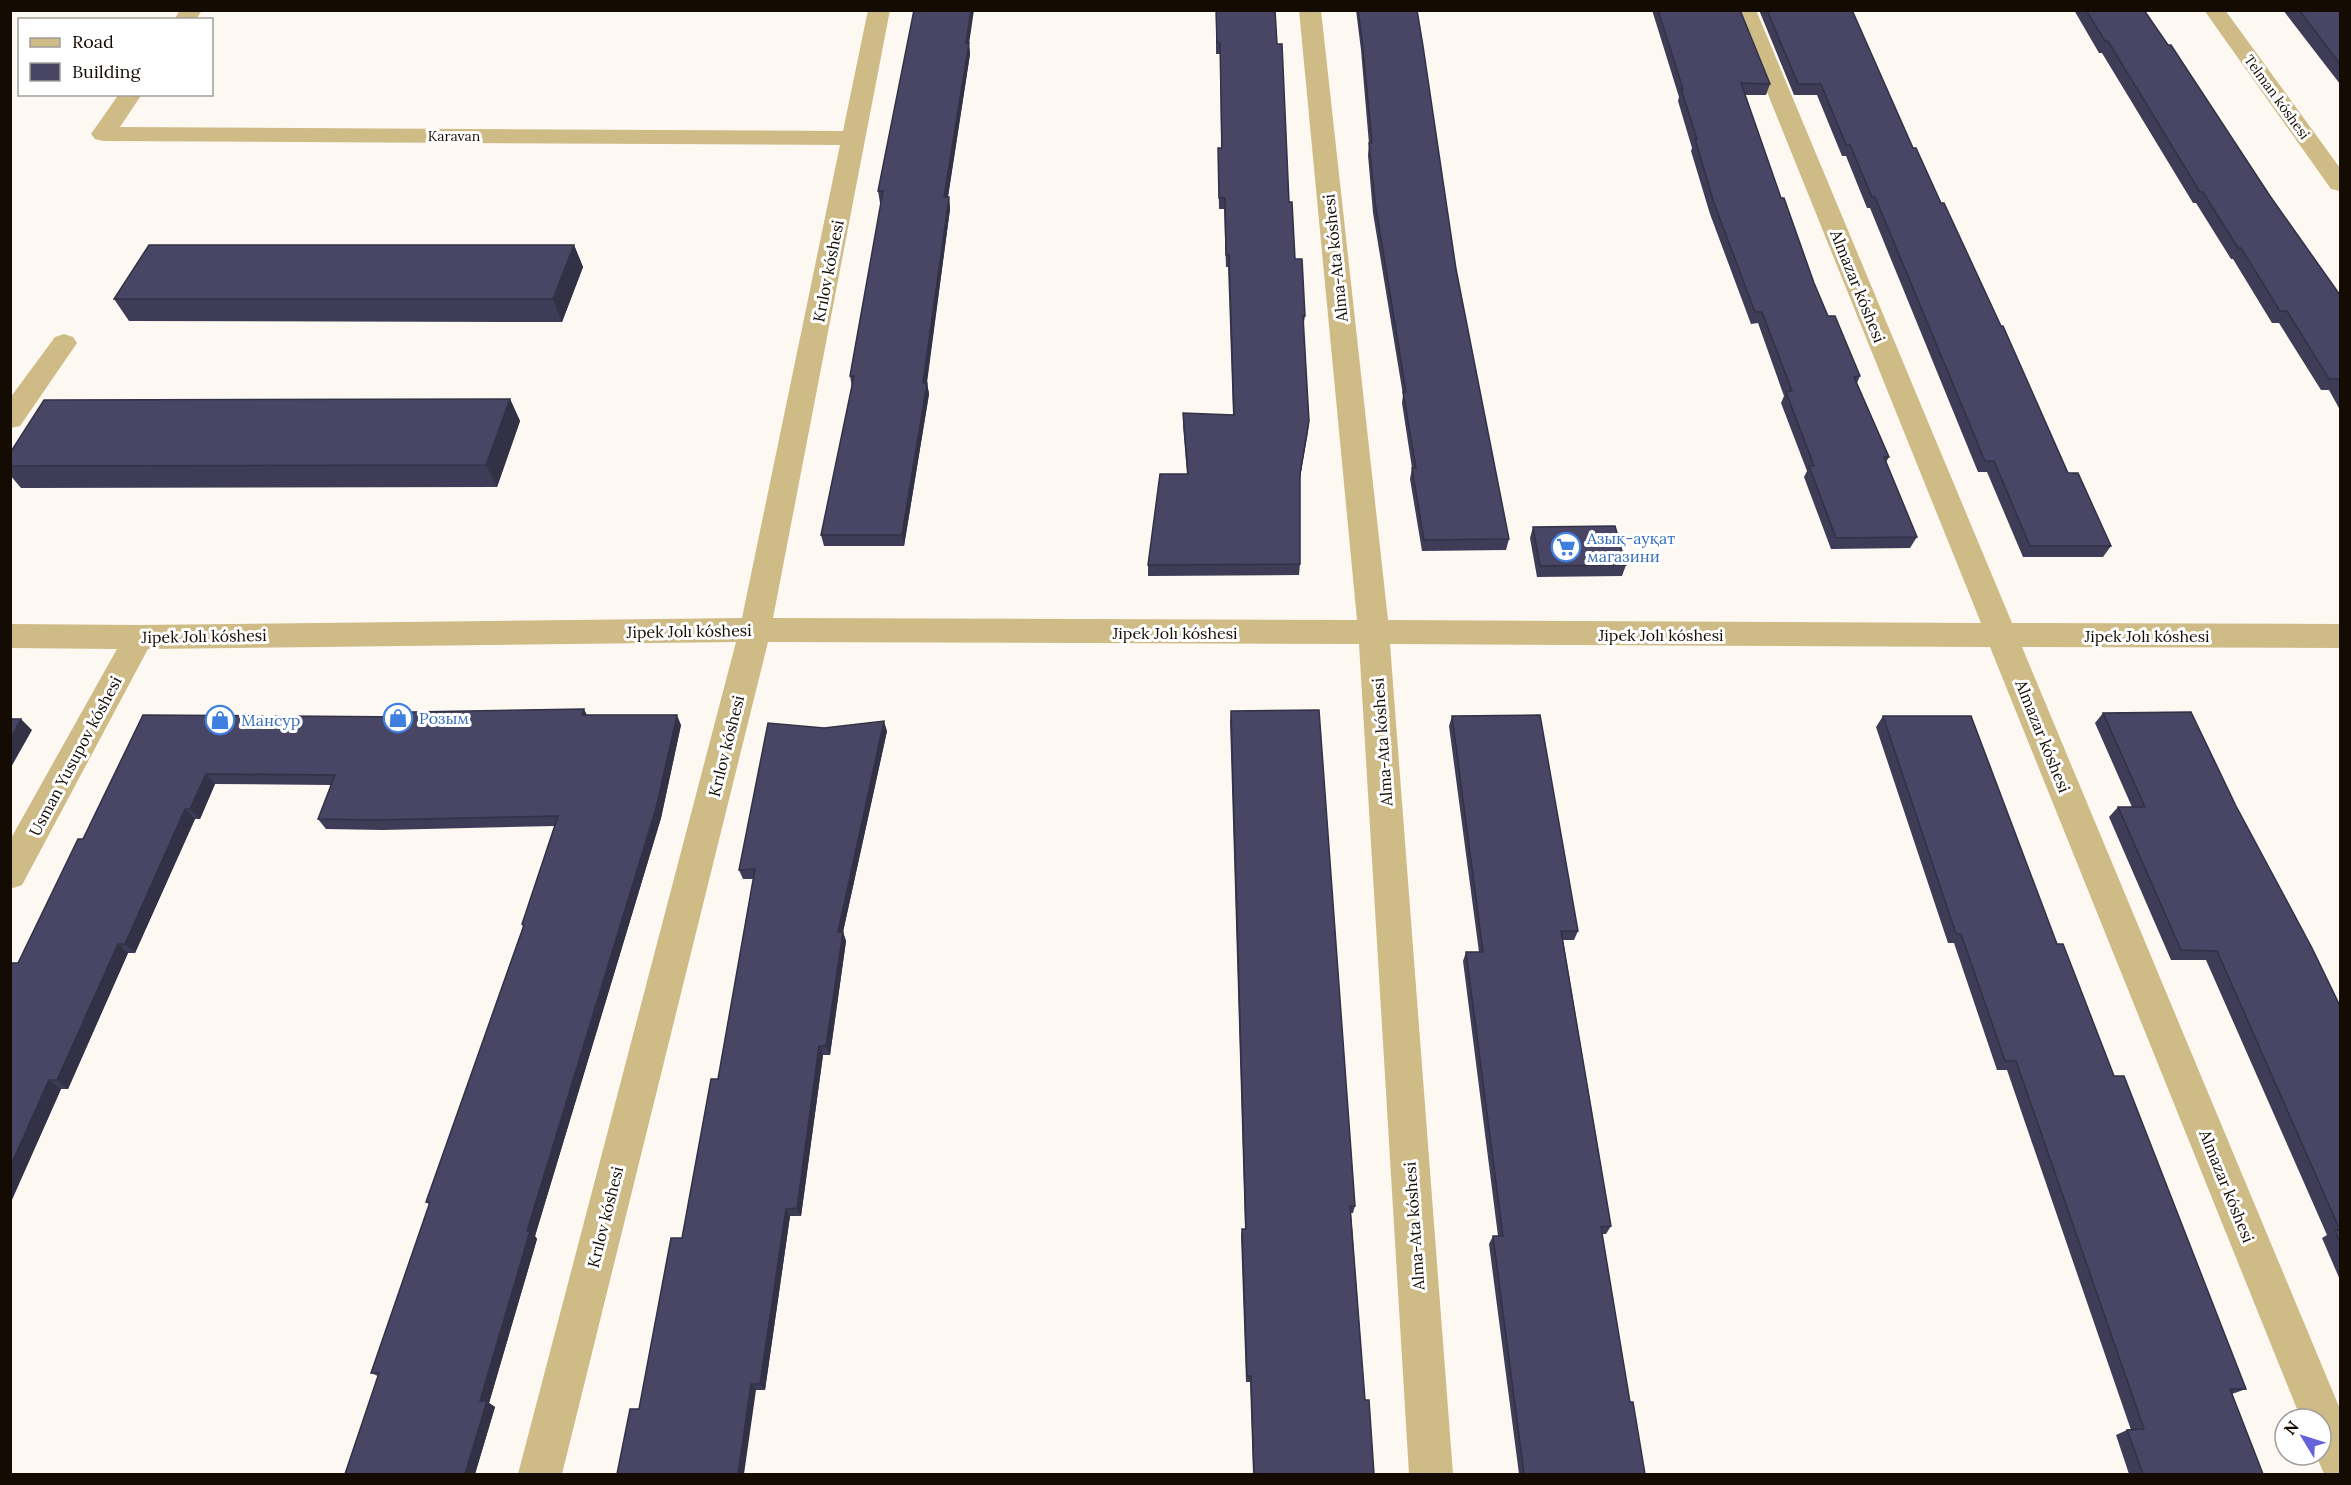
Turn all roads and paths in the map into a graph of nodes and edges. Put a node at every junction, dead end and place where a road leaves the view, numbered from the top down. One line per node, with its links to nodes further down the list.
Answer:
1 (879, 10): 6 (street, Krılov kóshesi)
2 (1310, 10): 11 (street, Alma-Ata kóshesi)
3 (1744, 10): 12 (street, Almazar kóshesi)
4 (2214, 10): 7 (street, Telman kóshesi)
5 (130, 96): 6 (street, Karavan)
6 (855, 138): 10 (street, Krılov kóshesi)
7 (2340, 184)
8 (64, 342): 9 (street)
9 (10, 419)
10 (755, 630): 11 (street, Jipek Jolı kóshesi); 15 (street, Jipek Jolı kóshesi); 18 (street, Krılov kóshesi)
11 (1374, 634): 12 (street, Jipek Jolı kóshesi); 19 (street, Alma-Ata kóshesi)
12 (2001, 635): 14 (street, Jipek Jolı kóshesi); 17 (street, Almazar kóshesi)
13 (10, 636): 15 (street, Jipek Jolı kóshesi)
14 (2340, 636)
15 (139, 637): 16 (street, Usman Yusupov kóshesi)
16 (10, 874)
17 (2340, 1461)
18 (540, 1474)
19 (1431, 1474)

